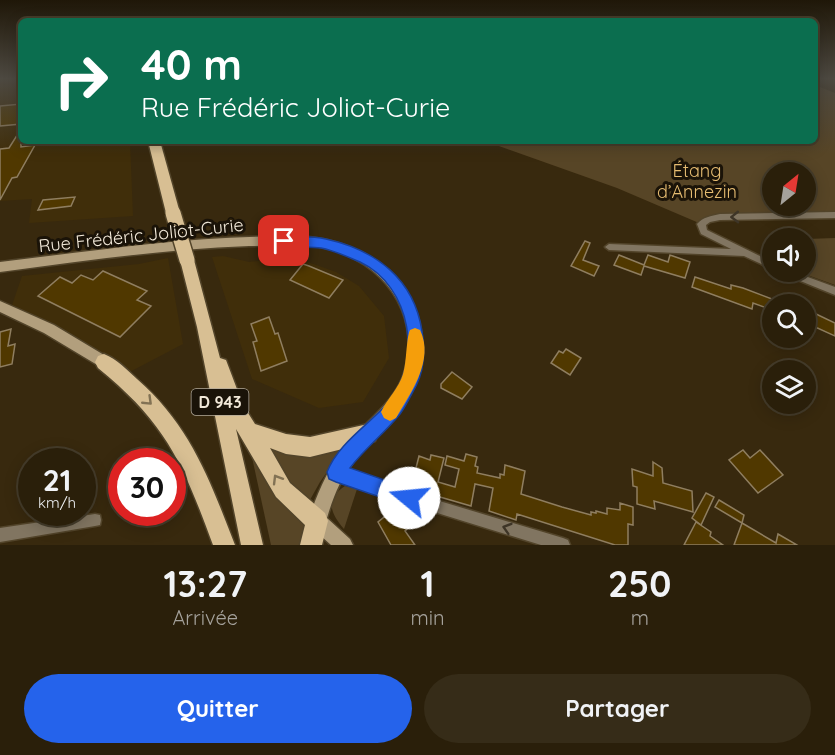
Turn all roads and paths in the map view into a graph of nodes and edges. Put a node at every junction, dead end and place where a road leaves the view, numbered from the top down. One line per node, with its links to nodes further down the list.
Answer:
1 (155, 144): 10 (main road, D 943, bridge)
2 (835, 215): 4 (street, one-way to 4)
3 (609, 247): 4 (street)
4 (745, 253): 5 (street)
5 (762, 261)
6 (0, 267): 13 (street, Rue Frédéric Joliot-Curie)
7 (812, 282): 8 (street)
8 (835, 291)
9 (0, 306): 11 (street)
10 (205, 327): 12 (main road); 19 (main road, D 943)
11 (104, 362): 18 (main road, one-way to 18)
12 (252, 433): 13 (main road); 15 (main road, one-way to 12)
13 (368, 434): 14 (street, Rue Frédéric Joliot-Curie)
14 (336, 472): 15 (street, Rue Frédéric Joliot-Curie); 22 (street, one-way to 14)
15 (317, 521): 20 (main road); 21 (street)
16 (57, 526): 17 (street)
17 (0, 535)
18 (224, 545)
19 (252, 545)
20 (311, 545)
21 (344, 545)
22 (563, 545)

